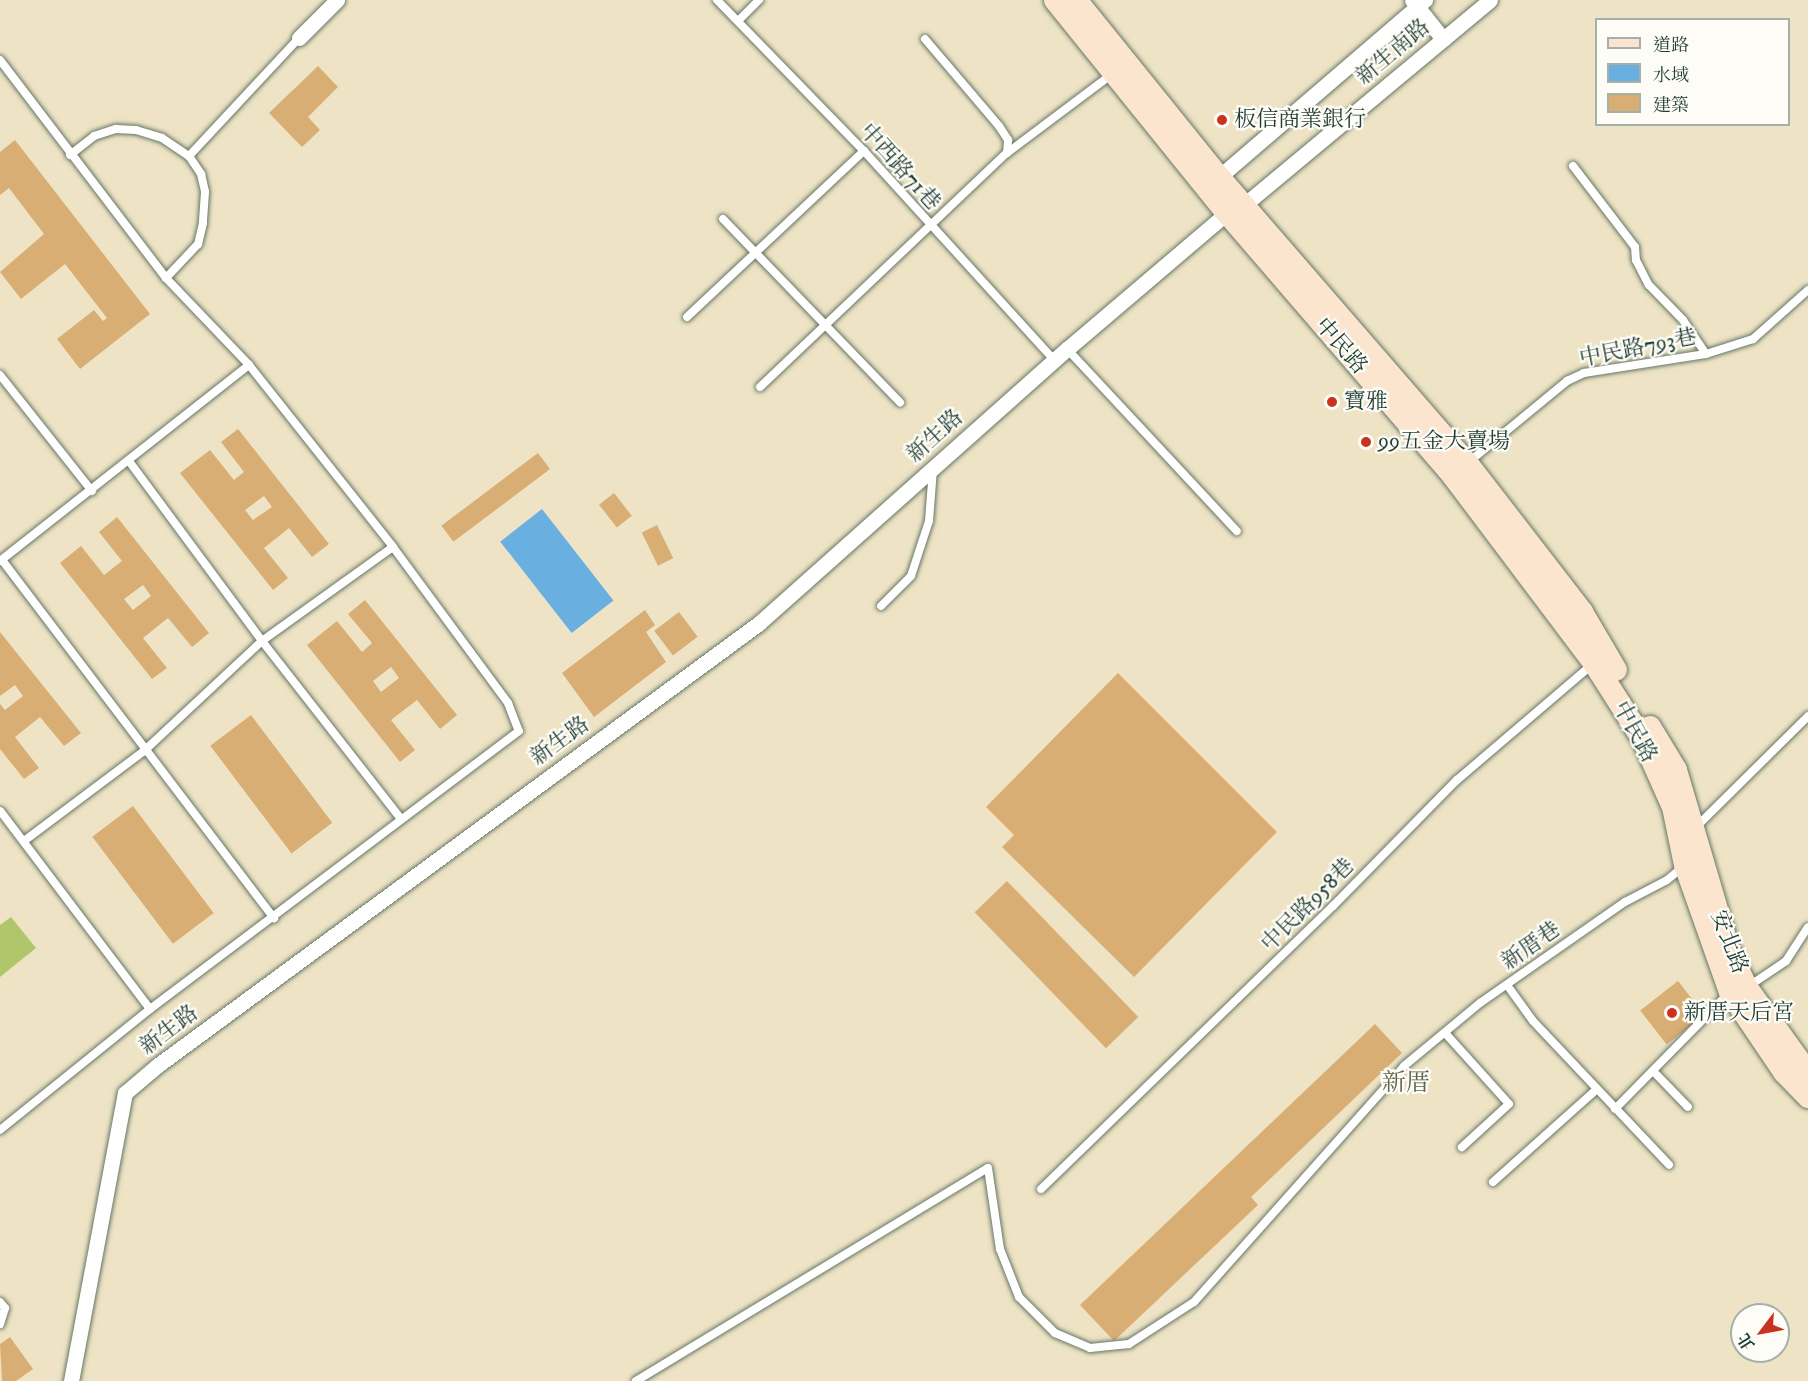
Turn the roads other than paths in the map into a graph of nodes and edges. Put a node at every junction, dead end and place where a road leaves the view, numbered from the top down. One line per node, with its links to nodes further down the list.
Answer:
1 (337, 0): 9 (street)
2 (717, 0): 8 (lane, 中西路71巷)
3 (759, 0): 8 (lane)
4 (1055, 0): 13 (main road, 中民路)
5 (1076, 0): 19 (main road, 中民路)
6 (1490, 0): 11 (street, 新生南路)
7 (1418, 2): 11 (street); 19 (street, 新生南路)
8 (738, 21): 14 (lane, 中西路71巷)
9 (299, 38): 17 (lane)
10 (925, 39): 15 (lane)
11 (1443, 39): 20 (street, 新生南路)
12 (0, 60): 16 (lane)
13 (1112, 74): 15 (lane); 20 (main road, 中民路)
14 (864, 151): 22 (lane, 中西路71巷); 23 (lane)
15 (1007, 153): 22 (lane)
16 (70, 155): 17 (lane); 24 (lane)
17 (189, 156): 24 (lane)
18 (1573, 166): 29 (lane)
19 (1219, 177): 20 (main road, 中民路)
20 (1235, 209): 28 (street, 新生路); 37 (main road, 中民路)
21 (723, 219): 23 (lane)
22 (931, 228): 27 (lane); 30 (lane, 中西路71巷)
23 (757, 255): 26 (lane); 27 (lane)
24 (166, 278): 31 (lane)
25 (1808, 291): 29 (lane, 中民路793巷)
26 (687, 317)
27 (827, 325): 33 (lane); 34 (lane)
28 (1067, 349): 30 (street, 新生路); 39 (lane)
29 (1706, 354): 37 (lane, 中民路793巷)
30 (1054, 360): 36 (street, 新生路)
31 (249, 365): 35 (lane); 40 (lane)
32 (0, 375): 38 (lane)
33 (760, 387)
34 (900, 402)
35 (129, 461): 38 (lane); 43 (lane)
36 (933, 467): 42 (lane); 71 (street, 新生路)
37 (1460, 469): 44 (main road, 中民路)
38 (92, 491): 41 (lane)
39 (1237, 531)
40 (393, 547): 43 (lane); 48 (lane)
41 (1, 561): 46 (lane)
42 (881, 606)
43 (262, 642): 46 (lane); 48 (lane)
44 (1600, 658): 49 (main road, 中民路); 51 (main road, 中民路); 68 (lane, 中民路958巷)
45 (1808, 716): 49 (lane)
46 (144, 751): 50 (lane); 52 (lane)
47 (0, 811): 50 (lane)
48 (401, 819): 52 (lane)
49 (1692, 830): 51 (lane); 55 (main road, 安北路)
50 (24, 841): 56 (lane)
51 (1685, 865): 54 (lane, 新厝巷); 55 (main road, 安北路)
52 (274, 918): 56 (lane)
53 (1808, 927): 55 (lane)
54 (1507, 985): 57 (lane, 新厝巷); 60 (lane)
55 (1739, 990): 58 (main road, 安北路); 59 (lane); 61 (main road, 安北路)
56 (150, 1009): 64 (lane)
57 (1446, 1034): 65 (lane); 72 (lane, 新厝巷)
58 (1806, 1066)
59 (1653, 1071): 62 (lane); 63 (lane)
60 (1596, 1090): 63 (lane); 67 (lane)
61 (1808, 1097)
62 (1688, 1107)
63 (1615, 1109): 66 (lane)
64 (0, 1130)
65 (1462, 1147)
66 (1670, 1166)
67 (1493, 1182)
68 (1041, 1189)
69 (0, 1302): 70 (lane)
70 (0, 1324)
71 (71, 1381)
72 (636, 1381)

